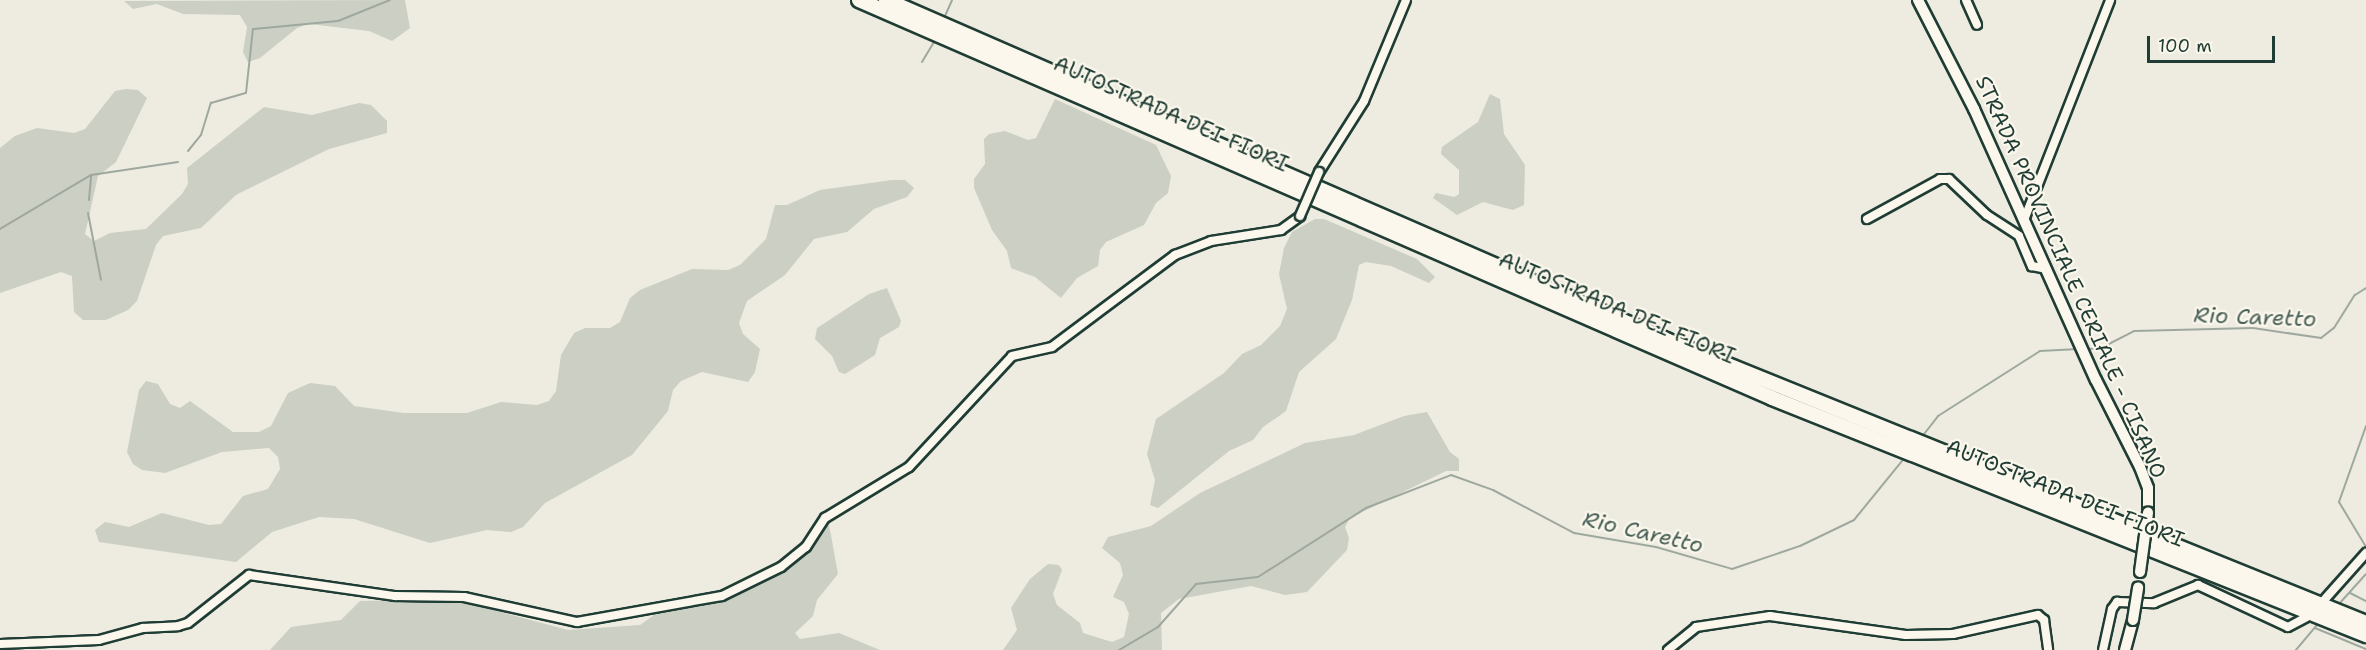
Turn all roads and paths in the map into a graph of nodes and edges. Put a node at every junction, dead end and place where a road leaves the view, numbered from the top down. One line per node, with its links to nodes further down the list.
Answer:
1 (859, 0): 15 (highway, AUTOSTRADA DEI FIORI)
2 (886, 0): 14 (highway, AUTOSTRADA DEI FIORI)
3 (1406, 0): 16 (street, bridge)
4 (1918, 0): 9 (main road, STRADA PROVINCIALE CERIALE - CISANO)
5 (1966, 0): 7 (street)
6 (2110, 0): 9 (street)
7 (1977, 25)
8 (1867, 219): 10 (street)
9 (2024, 220): 10 (main road, STRADA PROVINCIALE CERIALE - CISANO)
10 (2046, 269): 20 (main road, STRADA PROVINCIALE CERIALE - CISANO, bridge)
11 (2364, 555): 12 (street)
12 (2325, 599)
13 (2307, 617): 19 (street)
14 (2366, 623)
15 (2366, 635)
16 (0, 644)
17 (1668, 650): 18 (street)
18 (2048, 650)
19 (2103, 650)
20 (2125, 650)

